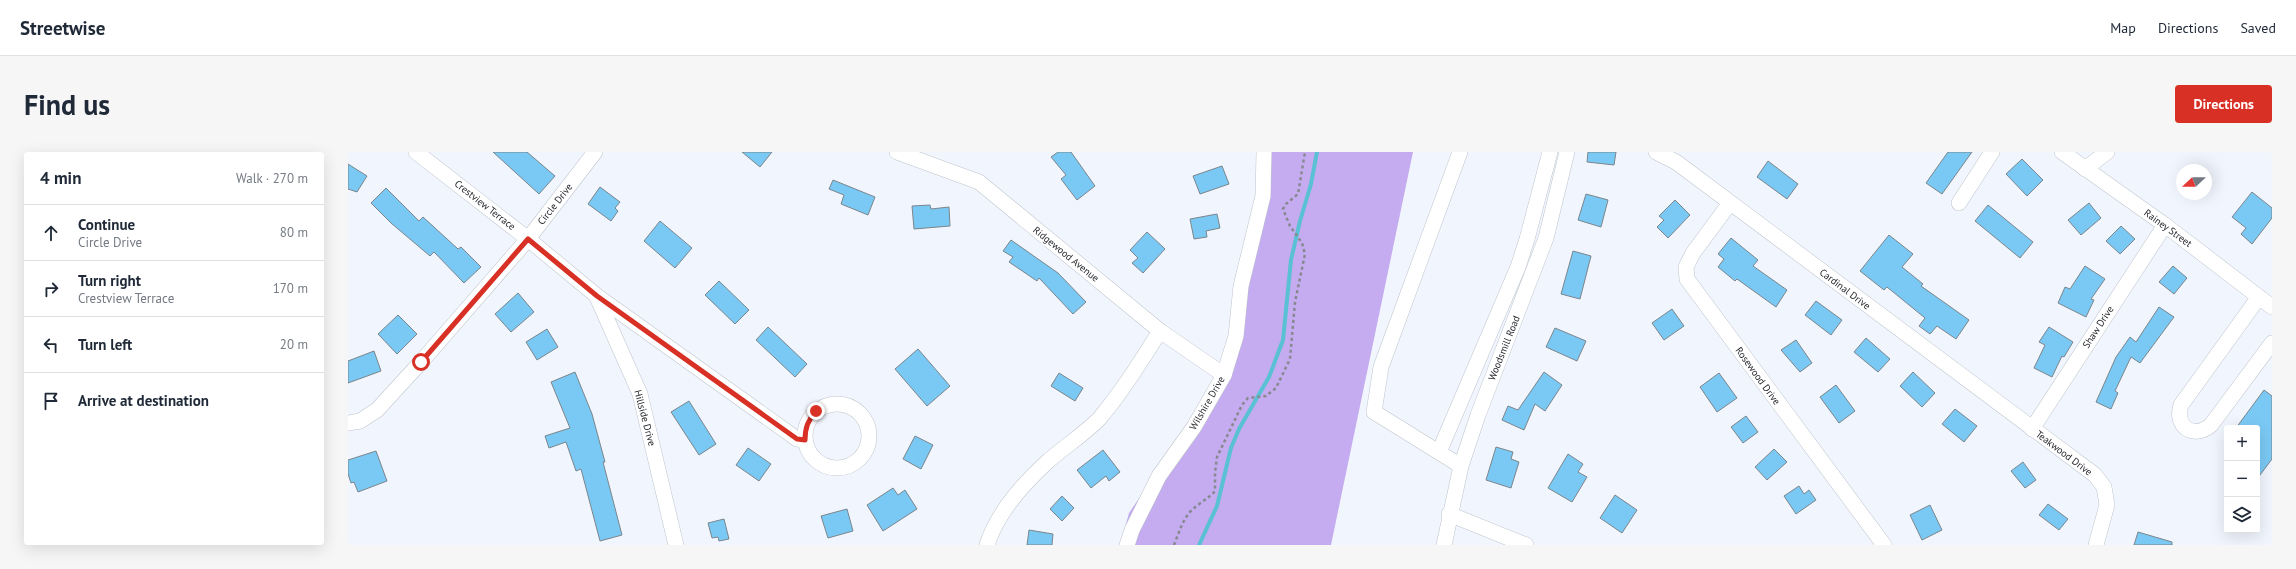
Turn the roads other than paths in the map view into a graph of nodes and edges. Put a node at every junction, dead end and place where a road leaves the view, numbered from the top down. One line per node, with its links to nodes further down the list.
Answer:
1 (416, 152): 17 (street, Crestview Terrace)
2 (595, 152): 17 (street, Circle Drive)
3 (897, 152): 23 (street, Ridgewood Avenue)
4 (1264, 152): 25 (street, Wilshire Drive)
5 (1460, 152): 29 (street)
6 (1550, 152): 18 (street)
7 (1566, 152): 19 (street, Woodsmill Road)
8 (1656, 152): 12 (street, Cardinal Drive)
9 (1992, 152): 15 (street)
10 (2062, 152): 13 (street, Rainey Street)
11 (2107, 152): 13 (street)
12 (1678, 157): 14 (street, Cardinal Drive)
13 (2086, 169): 16 (street, Rainey Street)
14 (1730, 203): 27 (street, Cardinal Drive); 37 (street, Rosewood Drive)
15 (1959, 203)
16 (2164, 225): 21 (street, Rainey Street); 27 (street, Shaw Drive)
17 (528, 239): 20 (street, Crestview Terrace); 26 (street, Circle Drive)
18 (1518, 267): 19 (street); 29 (street)
19 (1533, 274): 30 (street, Woodsmill Road)
20 (597, 296): 28 (street, Crestview Terrace); 32 (street, Hillside Drive)
21 (2259, 297): 22 (street, Rainey Street); 24 (street)
22 (2272, 306)
23 (1160, 331): 25 (street, Ridgewood Avenue); 33 (street)
24 (2272, 343)
25 (1224, 374): 34 (street, Wilshire Drive)
26 (348, 423)
27 (2032, 429): 38 (street, Teakwood Drive)
28 (805, 440): 28 (street)
29 (1439, 452): 30 (street)
30 (1461, 466): 31 (street, Woodsmill Road)
31 (1449, 514): 35 (street, Woodsmill Road); 36 (street)
32 (676, 545)
33 (987, 545)
34 (1127, 545)
35 (1444, 545)
36 (1526, 545)
37 (1884, 545)
38 (2096, 545)

